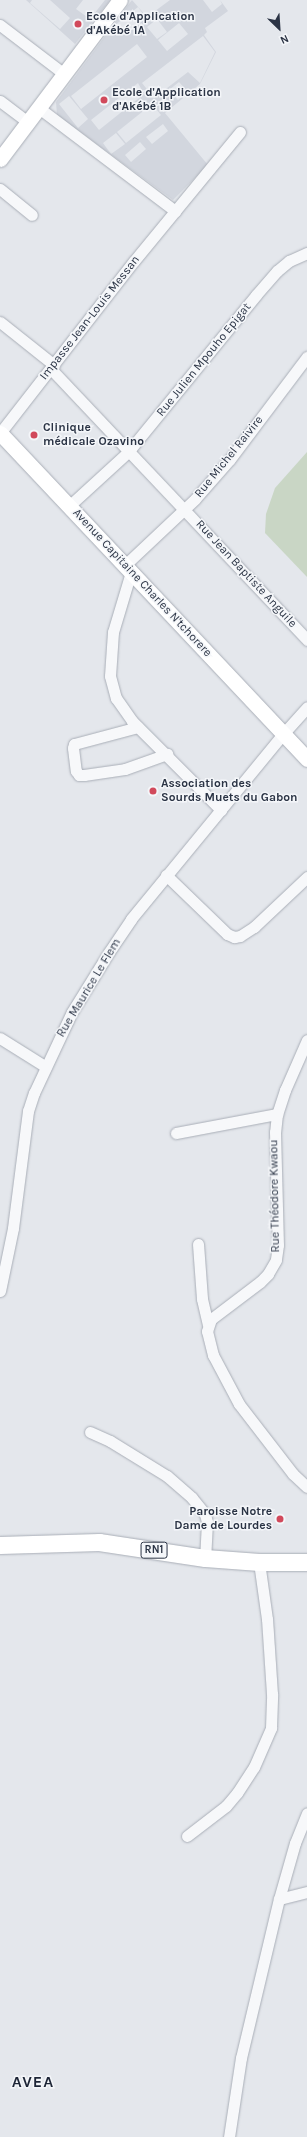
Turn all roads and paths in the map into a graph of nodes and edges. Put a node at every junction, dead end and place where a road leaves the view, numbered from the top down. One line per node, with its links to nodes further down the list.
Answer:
1 (120, 0): 3 (main road)
2 (0, 24): 3 (street)
3 (64, 74): 5 (main road)
4 (0, 101): 6 (street)
5 (39, 108): 6 (main road); 10 (street)
6 (28, 122): 8 (main road)
7 (240, 132): 10 (street, Impasse Jean-Louis Messan)
8 (0, 159)
9 (0, 189): 11 (street)
10 (178, 207): 15 (street, Impasse Jean-Louis Messan)
11 (32, 215)
12 (307, 252): 17 (street, Rue Julien Mpouho Epigat)
13 (0, 322): 15 (street, Rue Jean Baptiste Anguile)
14 (307, 357): 19 (street, Rue Michel Raivire)
15 (52, 367): 16 (street, Impasse Jean-Louis Messan); 17 (street, Rue Jean Baptiste Anguile)
16 (0, 433): 18 (main road, Avenue Capitaine Charles N'tchorere)
17 (128, 452): 18 (street, Rue Julien Mpouho Epigat); 19 (street, Rue Jean Baptiste Anguile)
18 (69, 506): 20 (main road, Avenue Capitaine Charles N'tchorere)
19 (184, 509): 20 (street, Rue Michel Raivire); 21 (street, Rue Jean Baptiste Anguile)
20 (128, 569): 23 (street); 24 (main road, Avenue Capitaine Charles N'tchorere)
21 (307, 640)
22 (307, 707): 24 (street, Rue Maurice Le Flem)
23 (138, 727): 25 (street); 25 (street)
24 (283, 734): 26 (main road, Avenue Capitaine Charles N'tchorere); 27 (street, Rue Maurice Le Flem)
25 (167, 754): 27 (street)
26 (307, 759)
27 (222, 810): 28 (street, Rue Maurice Le Flem)
28 (166, 876): 29 (street); 32 (street, Rue Maurice Le Flem)
29 (307, 877)
30 (0, 1038): 32 (street)
31 (307, 1040): 33 (street, Rue Théodore Kwaou)
32 (46, 1067): 36 (street, Rue Maurice Le Flem)
33 (277, 1114): 34 (street); 37 (street, Rue Théodore Kwaou)
34 (176, 1133)
35 (198, 1244): 37 (street)
36 (0, 1291)
37 (208, 1324): 39 (street)
38 (90, 1432): 41 (street)
39 (307, 1487)
40 (0, 1544): 41 (main road, RN1)
41 (205, 1558): 42 (main road, RN1)
42 (259, 1562): 43 (main road, RN1); 45 (street)
43 (307, 1562)
44 (307, 1813): 47 (street)
45 (188, 1836)
46 (307, 1892): 47 (street)
47 (279, 1898): 48 (street)
48 (229, 2137)

